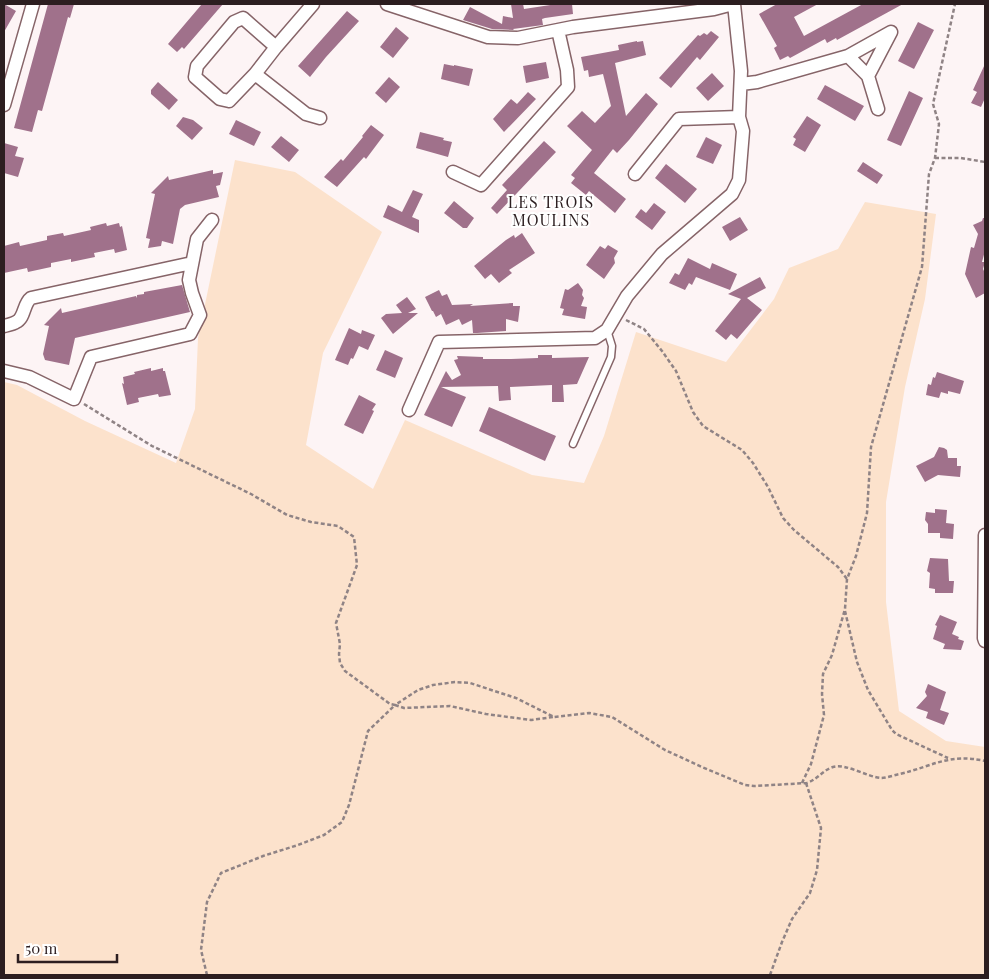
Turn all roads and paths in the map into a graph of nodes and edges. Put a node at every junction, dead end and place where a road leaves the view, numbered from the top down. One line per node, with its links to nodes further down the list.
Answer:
1 (33, 4): 13 (street)
2 (313, 4): 8 (street)
3 (387, 4): 6 (street)
4 (733, 4): 7 (street); 12 (street)
5 (956, 4): 17 (path)
6 (409, 7): 7 (street)
7 (558, 30): 19 (street)
8 (276, 47): 10 (street); 10 (street)
9 (848, 56): 11 (street); 11 (street); 12 (street)
10 (255, 74): 16 (street)
11 (868, 76): 14 (street)
12 (741, 84): 15 (street)
13 (4, 105)
14 (878, 108)
15 (739, 117): 20 (street); 23 (street)
16 (320, 118)
17 (935, 158): 18 (path); 31 (path)
18 (985, 162)
19 (453, 172)
20 (635, 174)
21 (212, 220): 22 (street)
22 (192, 263): 24 (street); 27 (street)
23 (615, 314): 25 (street); 31 (path)
24 (4, 326)
25 (607, 330): 28 (street); 29 (lane)
26 (4, 371): 27 (street)
27 (74, 399): 34 (path)
28 (410, 410)
29 (573, 444)
30 (985, 535): 33 (street)
31 (847, 579): 32 (path)
32 (844, 609): 36 (path); 38 (path)
33 (985, 641)
34 (395, 705): 35 (path); 35 (path); 39 (path)
35 (554, 717): 38 (path)
36 (949, 759): 37 (path); 38 (path)
37 (985, 761)
38 (804, 783): 40 (path)
39 (207, 975)
40 (770, 975)

